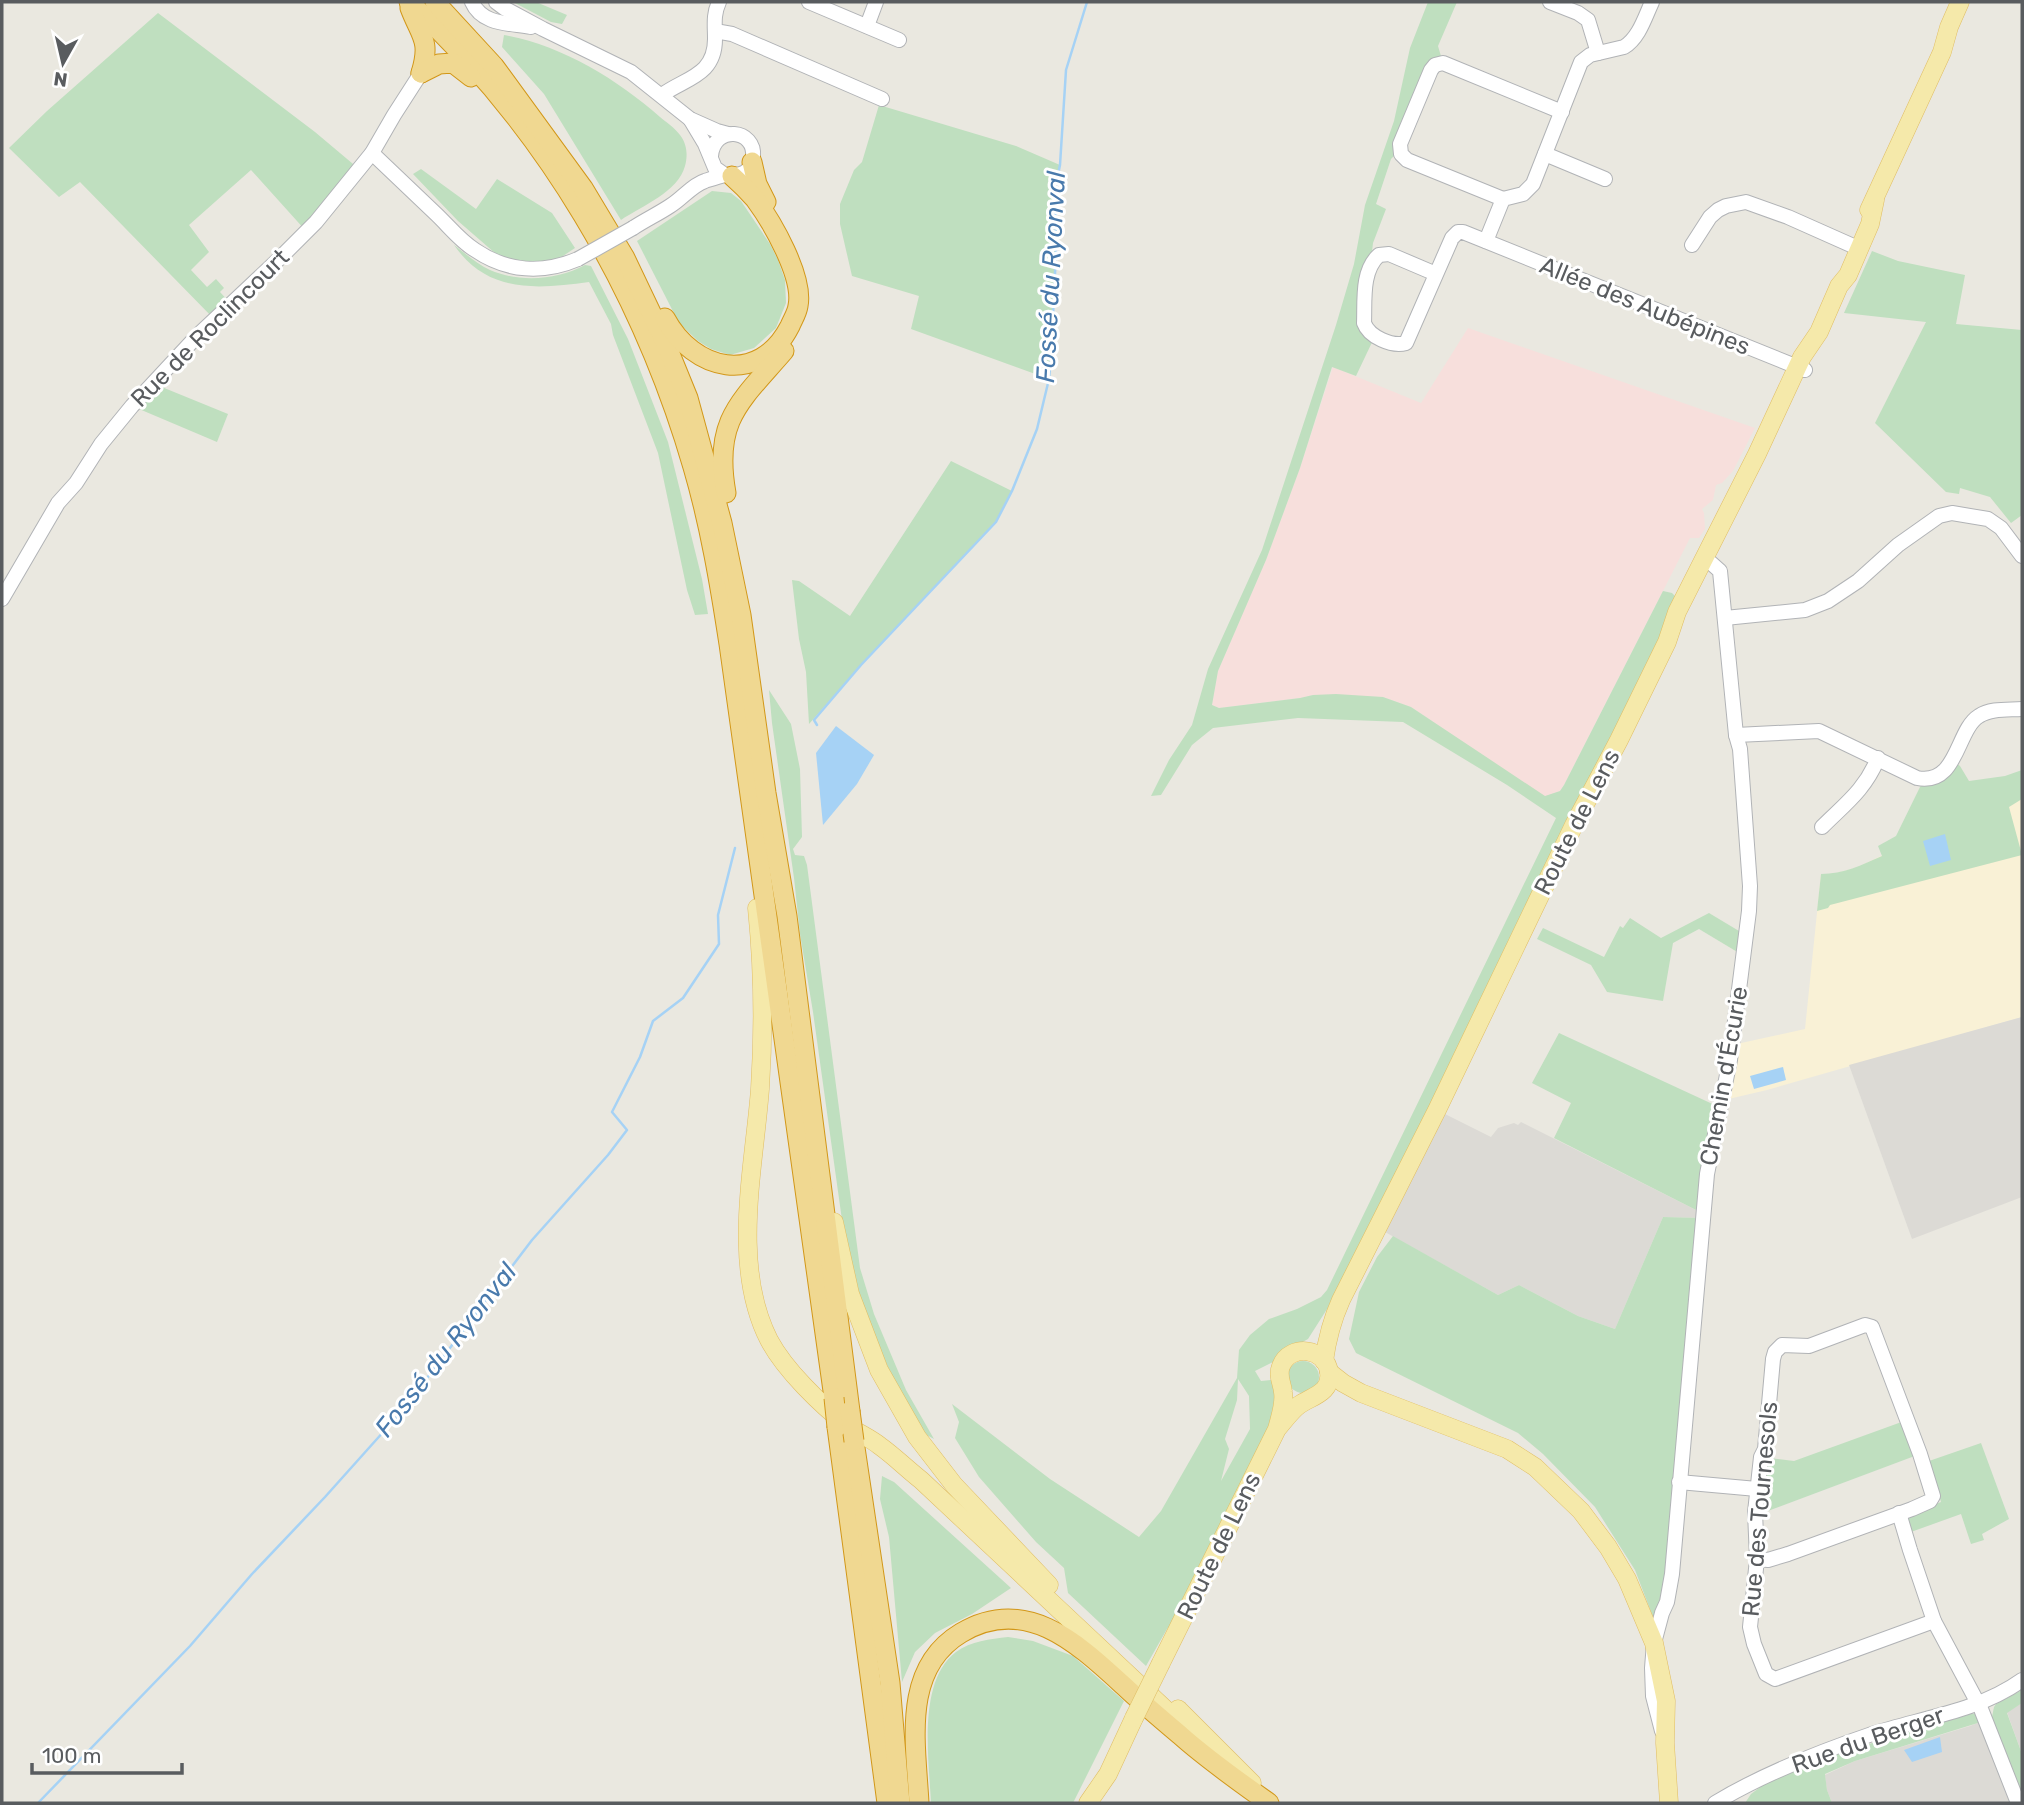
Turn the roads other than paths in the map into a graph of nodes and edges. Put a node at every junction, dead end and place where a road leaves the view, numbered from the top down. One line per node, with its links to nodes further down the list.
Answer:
1 (408, 2): 19 (highway); 23 (highway)
2 (435, 2): 25 (highway)
3 (474, 2): 4 (street); 14 (street)
4 (482, 2)
5 (496, 2): 14 (street)
6 (719, 2): 15 (street)
7 (809, 2): 13 (street)
8 (876, 2): 13 (street)
9 (1550, 2): 18 (street)
10 (1652, 2): 18 (street)
11 (1960, 2): 17 (main road, Route de Lens)
12 (1969, 2): 17 (main road, Route de Lens)
13 (867, 26): 16 (street)
14 (543, 29): 20 (street)
15 (715, 31): 20 (street); 21 (street)
16 (899, 40)
17 (1942, 52): 37 (main road, Route de Lens)
18 (1598, 53): 22 (street)
19 (421, 73): 23 (highway); 27 (street, Rue de Roclincourt)
20 (662, 95): 24 (street)
21 (882, 99)
22 (1562, 111): 28 (street); 34 (street)
23 (512, 114): 49 (highway)
24 (690, 119): 26 (street); 29 (street)
25 (535, 120): 31 (highway); 43 (highway)
26 (728, 134): 29 (street); 30 (street)
27 (372, 153): 33 (street, bridge); 42 (street, Rue de Roclincourt)
28 (1545, 154): 32 (street); 34 (street)
29 (711, 158): 31 (street); 33 (street)
30 (752, 162): 31 (street); 43 (highway)
31 (729, 176): 33 (street)
32 (1604, 180)
33 (702, 181)
34 (1503, 199): 35 (street)
35 (1486, 242): 38 (street, Allée des Aubépines); 39 (street, Allée des Aubépines)
36 (1692, 245): 37 (street)
37 (1855, 247): 39 (main road, Route de Lens)
38 (1436, 274): 38 (street)
39 (1801, 368): 41 (main road, Route de Lens)
40 (2022, 556): 44 (street)
41 (1707, 561): 44 (street, Chemin d'Écurie); 51 (main road, Route de Lens)
42 (2, 598)
43 (741, 615): 50 (highway)
44 (1725, 618): 46 (street, Chemin d'Écurie)
45 (2022, 709): 47 (street)
46 (1736, 735): 47 (street); 57 (street, Chemin d'Écurie)
47 (1878, 758): 48 (street)
48 (1822, 827)
49 (756, 838): 68 (highway, bridge); 73 (main road)
50 (819, 1169): 69 (highway, bridge); 73 (main road)
51 (1334, 1314): 52 (main road); 53 (main road, Route de Lens)
52 (1304, 1350): 53 (main road); 54 (main road)
53 (1327, 1367): 55 (main road); 62 (main road)
54 (1283, 1389): 55 (main road); 56 (main road)
55 (1308, 1400): 56 (main road)
56 (1277, 1429): 67 (main road, Route de Lens, bridge)
57 (1679, 1482): 58 (street); 61 (street, Chemin d'Écurie)
58 (1757, 1489): 59 (street, Rue des Tournesols); 60 (street, Rue des Tournesols)
59 (1899, 1513): 60 (street); 63 (street)
60 (1757, 1559): 63 (street, Rue des Tournesols)
61 (1664, 1607): 62 (street); 64 (street, Chemin d'Écurie)
62 (1642, 1614): 64 (main road)
63 (1934, 1621): 66 (street)
64 (1654, 1643): 74 (main road)
65 (2022, 1680): 66 (street, Rue du Berger)
66 (1977, 1703): 75 (street, Rue du Berger); 76 (street)
67 (1108, 1774): 71 (main road, Route de Lens); 72 (street)
68 (887, 1803)
69 (900, 1803)
70 (919, 1803): 73 (highway)
71 (1088, 1803)
72 (1095, 1803)
73 (1270, 1803)
74 (1669, 1803)
75 (1715, 1803)
76 (2018, 1803)

